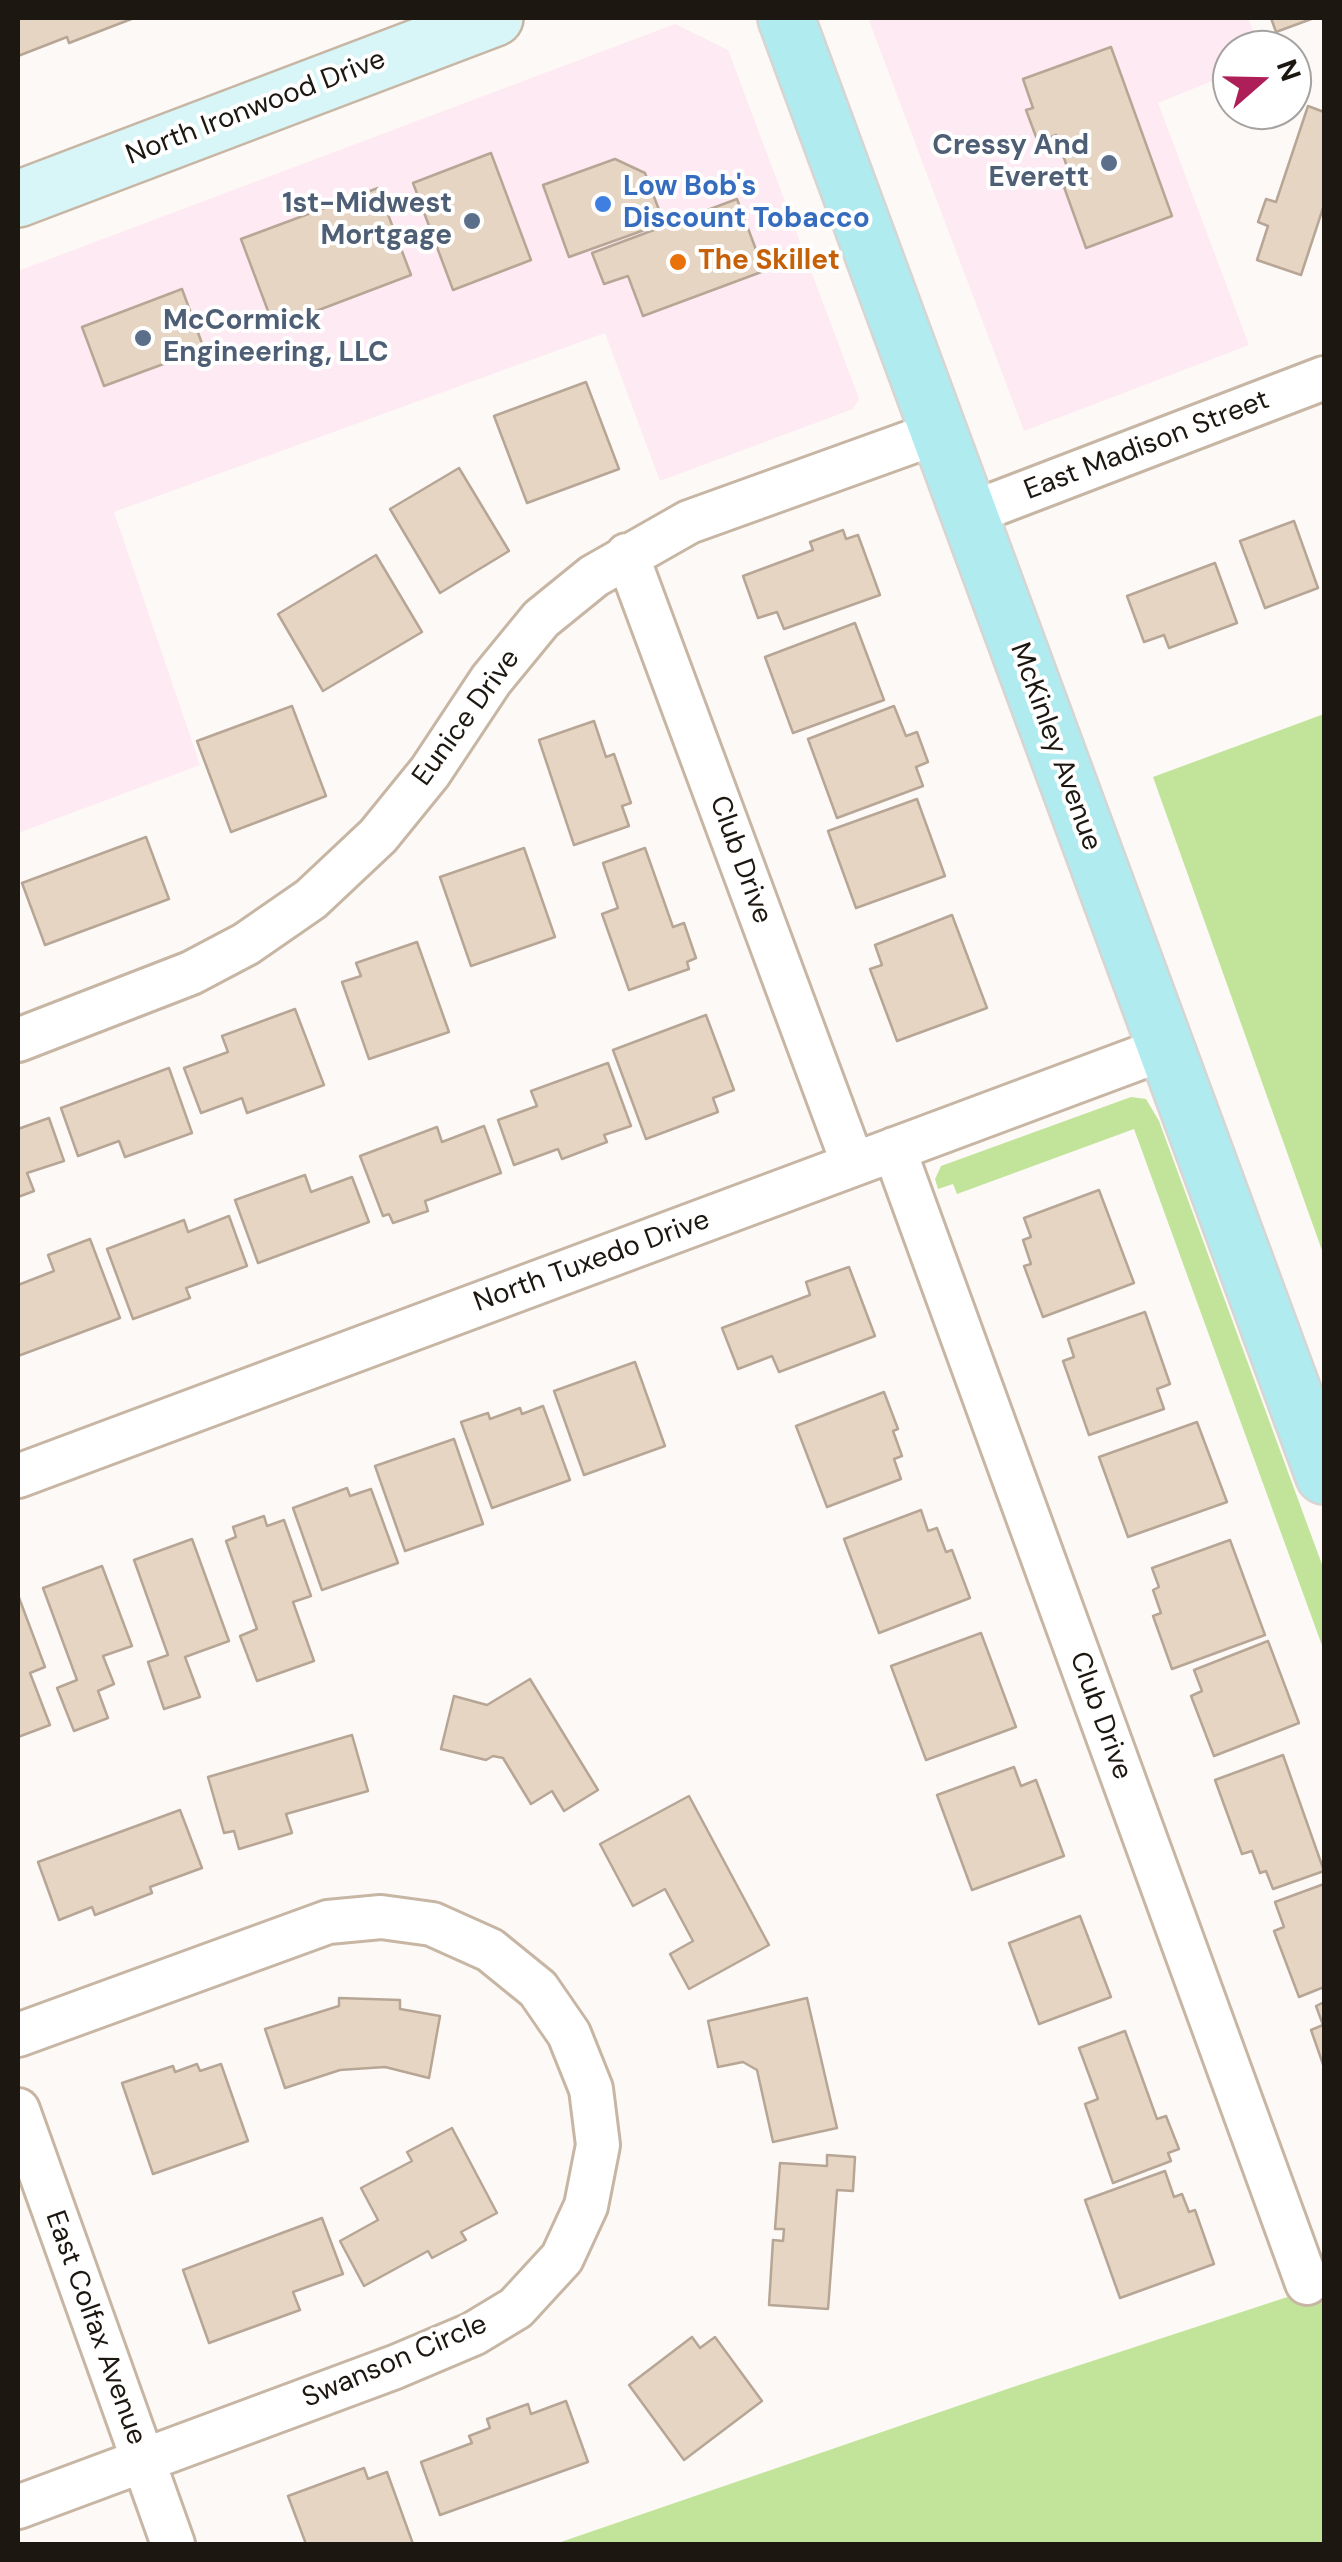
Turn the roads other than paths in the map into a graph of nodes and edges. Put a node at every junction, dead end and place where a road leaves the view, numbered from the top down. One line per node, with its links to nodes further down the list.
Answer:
1 (495, 18): 3 (main road, North Ironwood Drive)
2 (786, 18): 5 (main road, McKinley Avenue)
3 (18, 199)
4 (1324, 378): 6 (street, East Madison Street)
5 (939, 432): 6 (main road, McKinley Avenue); 7 (street, Eunice Drive)
6 (969, 514): 9 (main road, McKinley Avenue)
7 (627, 555): 8 (street, Eunice Drive); 11 (street, Club Drive)
8 (18, 1040)
9 (1166, 1048): 10 (street, North Tuxedo Drive); 13 (main road, McKinley Avenue)
10 (894, 1149): 11 (street, North Tuxedo Drive); 16 (street, Club Drive)
11 (853, 1164): 12 (street, North Tuxedo Drive)
12 (18, 1476)
13 (1324, 1476)
14 (18, 2035): 17 (street, Swanson Circle)
15 (18, 2110): 17 (street, East Colfax Avenue)
16 (1307, 2283)
17 (142, 2460): 18 (street, Swanson Circle); 19 (street, East Colfax Avenue)
18 (18, 2507)
19 (174, 2544)

